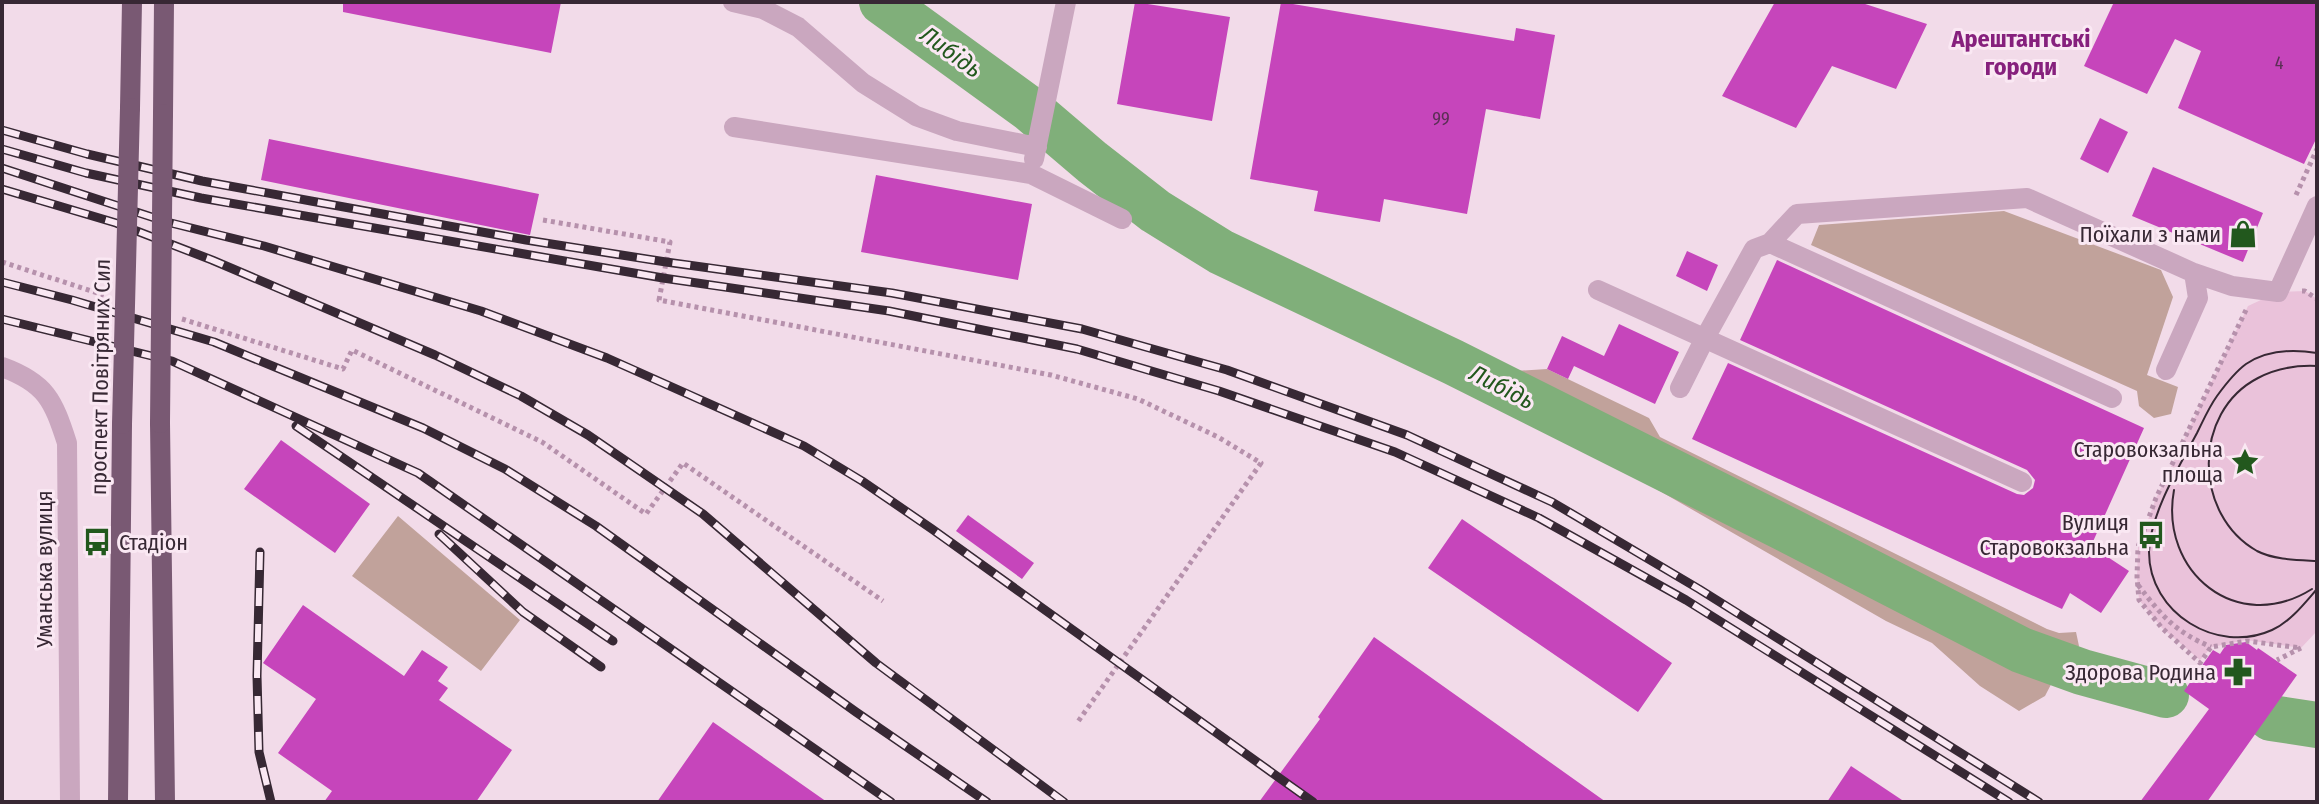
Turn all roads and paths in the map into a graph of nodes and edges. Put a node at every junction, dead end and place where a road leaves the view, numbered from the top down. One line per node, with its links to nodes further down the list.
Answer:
1 (132, 2): 31 (main road, проспект Повітряних Сил, bridge)
2 (164, 2): 32 (main road, bridge)
3 (733, 2): 6 (street)
4 (1066, 2): 6 (street)
5 (734, 127): 7 (street)
6 (1039, 140): 7 (street)
7 (1031, 174): 9 (street)
8 (2317, 206): 15 (street)
9 (1122, 219)
10 (543, 220): 29 (path)
11 (1770, 243): 13 (street); 19 (street); 23 (street)
12 (2, 262): 16 (path)
13 (2194, 273): 15 (street); 21 (street)
14 (1598, 290): 19 (street)
15 (2278, 292): 17 (path); 25 (path)
16 (104, 295)
17 (2317, 299)
18 (177, 318): 26 (path)
19 (1705, 338): 22 (street); 24 (street)
20 (2, 367): 30 (street, Уманська вулиця)
21 (2166, 370)
22 (1680, 388)
23 (2112, 398)
24 (2022, 482)
25 (2137, 584): 27 (path); 27 (path)
26 (883, 601)
27 (2211, 647): 28 (path)
28 (2277, 660)
29 (1077, 723)
30 (70, 802)
31 (118, 802)
32 (165, 802)

